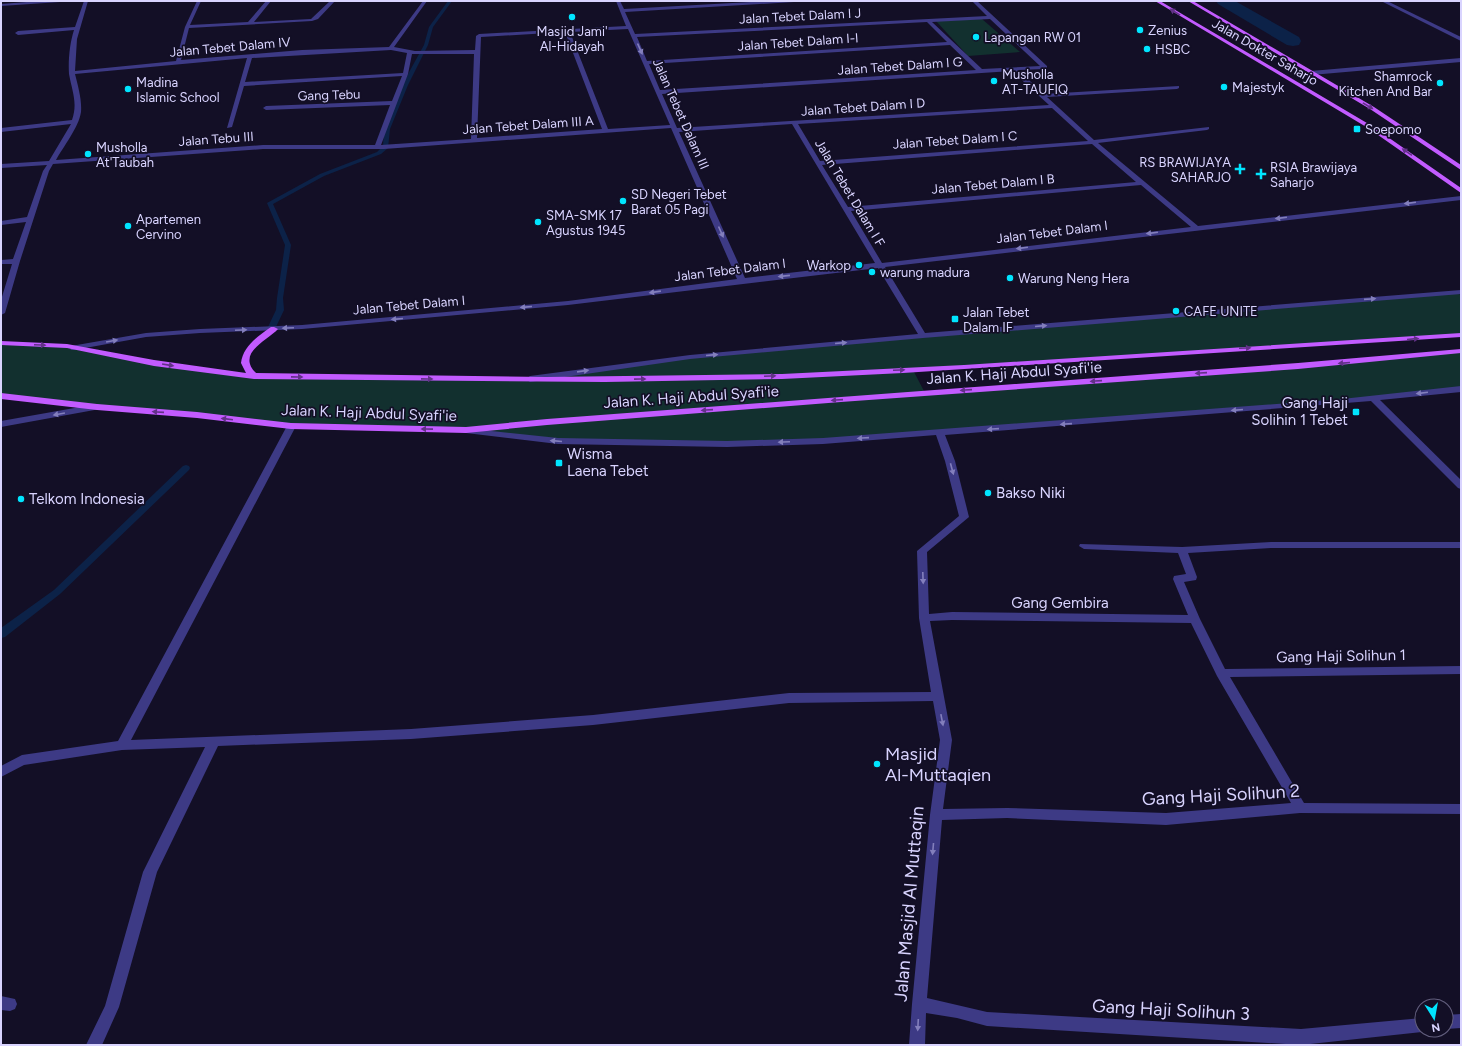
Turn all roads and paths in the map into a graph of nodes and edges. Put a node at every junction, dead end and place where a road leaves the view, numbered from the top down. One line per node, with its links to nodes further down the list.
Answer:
1 (60, 1): 13 (street)
2 (86, 1): 20 (street)
3 (199, 1): 18 (street)
4 (269, 1): 17 (street)
5 (333, 1): 17 (street)
6 (426, 1): 26 (street)
7 (618, 1): 14 (street, Jalan Tebet Dalam III)
8 (794, 1): 14 (street)
9 (974, 1): 15 (street, Jalan Tebet Dalam I G)
10 (1157, 1): 60 (main road, Jalan Dokter Saharjo, one-way to 10)
11 (1190, 1): 36 (main road, Jalan Dokter Saharjo)
12 (1383, 1): 24 (street)
13 (1, 5)
14 (623, 11): 19 (street, Jalan Tebet Dalam III)
15 (991, 17): 16 (street, Jalan Tebet Dalam I J); 33 (street, Jalan Tebet Dalam I G)
16 (928, 20): 23 (street, Jalan Tebet Dalam I J); 25 (street)
17 (250, 24): 18 (street)
18 (187, 27): 31 (street)
19 (629, 27): 21 (street); 23 (street, Jalan Tebet Dalam III)
20 (77, 28): 22 (street); 35 (street)
21 (567, 30): 28 (street); 51 (street)
22 (18, 33)
23 (634, 36): 32 (street, Jalan Tebet Dalam III, one-way to 32)
24 (1461, 39)
25 (952, 43): 32 (street, Jalan Tebet Dalam I-I); 34 (street)
26 (391, 48): 27 (street, Jalan Tebet Dalam IV); 29 (street, Jalan Tebet Dalam IV)
27 (413, 52): 28 (street, Jalan Tebet Dalam IV); 37 (street)
28 (477, 52): 52 (street)
29 (250, 56): 31 (street, Jalan Tebet Dalam IV); 38 (street)
30 (1461, 60): 36 (street)
31 (178, 62): 35 (street, Jalan Tebet Dalam IV)
32 (646, 63): 40 (street, Jalan Tebet Dalam III)
33 (1012, 69): 34 (street, Jalan Tebet Dalam I G); 41 (street)
34 (980, 71): 40 (street, Jalan Tebet Dalam I G)
35 (72, 73): 45 (street)
36 (1311, 73): 58 (main road, Jalan Dokter Saharjo, one-way to 58)
37 (405, 74): 38 (street); 42 (street)
38 (242, 84): 47 (street)
39 (1177, 87): 41 (street)
40 (659, 92): 48 (street, Jalan Tebet Dalam III)
41 (1042, 96): 43 (street)
42 (394, 103): 44 (street, Gang Tebu); 54 (street)
43 (1052, 106): 46 (street, Jalan Tebet Dalam I D); 53 (street)
44 (266, 108)
45 (75, 122): 50 (street); 55 (street)
46 (794, 123): 48 (street, Jalan Tebet Dalam I D); 56 (street, Jalan Tebet Dalam I F)
47 (230, 127)
48 (675, 128): 51 (street, Jalan Tebet Dalam III A); 69 (street, Jalan Tebet Dalam III, one-way to 69)
49 (1207, 128): 53 (street, Jalan Tebet Dalam I C)
50 (1, 130)
51 (606, 131): 52 (street, Jalan Tebet Dalam III A)
52 (474, 141): 54 (street, Jalan Tebet Dalam III A)
53 (1094, 142): 56 (street, Jalan Tebet Dalam I C); 59 (street)
54 (380, 146): 55 (street, Jalan Tebu III)
55 (50, 163): 57 (street, Jalan Tebu III); 63 (street)
56 (818, 163): 62 (street, Jalan Tebet Dalam I F)
57 (1, 166)
58 (1461, 168)
59 (1142, 183): 62 (street, Jalan Tebet Dalam I B); 65 (street)
60 (1461, 191)
61 (1461, 198): 65 (street, Jalan Tebet Dalam I, one-way to 65)
62 (846, 209): 68 (street, Jalan Tebet Dalam I F)
63 (30, 219): 64 (street); 66 (street)
64 (1, 223)
65 (1196, 228): 68 (street, Jalan Tebet Dalam I, one-way to 68)
66 (16, 260): 67 (street); 71 (street)
67 (1, 262)
68 (879, 265): 69 (street, Jalan Tebet Dalam I, one-way to 69); 74 (street, Jalan Tebet Dalam I F)
69 (742, 281): 72 (street, Jalan Tebet Dalam I, one-way to 72)
70 (1459, 293): 74 (street, one-way to 70)
71 (1, 313)
72 (274, 329): 76 (street, Jalan Tebet Dalam I, one-way to 72); 78 (main road)
73 (1461, 335): 79 (main road, Jalan K. Haji Abdul Syafi'ie, one-way to 73)
74 (923, 336): 79 (street, one-way to 74)
75 (1, 343): 76 (main road, Jalan K. Haji Abdul Syafi'ie, one-way to 76)
76 (74, 348): 78 (main road, Jalan K. Haji Abdul Syafi'ie, one-way to 78)
77 (1461, 351): 86 (main road, Jalan K. Haji Abdul Syafi'ie, one-way to 86)
78 (254, 376): 79 (main road, Jalan K. Haji Abdul Syafi'ie, one-way to 79)
79 (517, 380)
80 (1461, 389): 82 (street, one-way to 82)
81 (1, 396): 83 (main road, Jalan K. Haji Abdul Syafi'ie)
82 (1374, 399): 87 (street, one-way to 87); 88 (street)
83 (97, 407): 84 (street, one-way to 84); 85 (main road, Jalan K. Haji Abdul Syafi'ie, one-way to 83)
84 (1, 424)
85 (291, 426): 86 (main road, Jalan K. Haji Abdul Syafi'ie, one-way to 85); 98 (street)
86 (466, 430): 87 (street, one-way to 86)
87 (939, 432): 92 (street, Jalan Masjid Al Muttaqin, one-way to 92)
88 (1461, 486)
89 (1461, 545): 91 (street)
90 (1084, 546): 91 (street)
91 (1182, 550): 93 (street)
92 (924, 618): 93 (street, Gang Gembira); 96 (street, Jalan Masjid Al Muttaqin)
93 (1195, 619): 95 (street)
94 (1461, 670): 95 (street, Gang Haji Solihun 1)
95 (1221, 673): 100 (street)
96 (938, 696): 97 (street); 102 (street, Jalan Masjid Al Muttaqin, one-way to 102)
97 (213, 743): 98 (street); 105 (street)
98 (122, 745): 99 (street)
99 (1, 772)
100 (1300, 808): 101 (street, Gang Haji Solihun 2); 102 (street, Gang Haji Solihun 2)
101 (1461, 808)
102 (936, 815): 103 (street, Jalan Masjid Al Muttaqin, one-way to 103)
103 (919, 1004): 104 (street, Gang Haji Solihun 3); 106 (street, Jalan Masjid Al Muttaqin, one-way to 106)
104 (1414, 1026)
105 (94, 1045)
106 (917, 1045)

